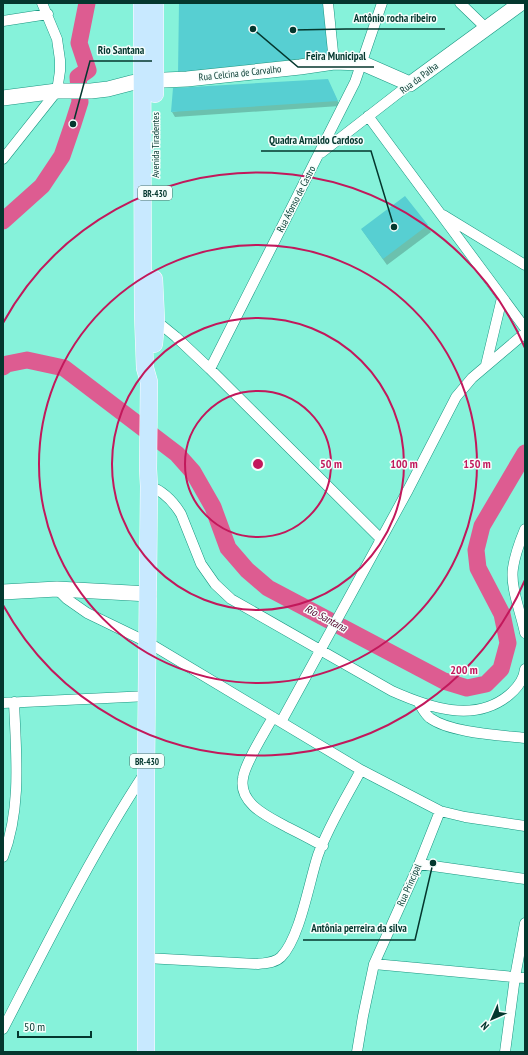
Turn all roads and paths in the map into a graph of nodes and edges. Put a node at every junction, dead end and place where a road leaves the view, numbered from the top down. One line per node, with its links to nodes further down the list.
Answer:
1 (42, 3): 8 (street)
2 (142, 3): 13 (main road, BR-430)
3 (155, 3): 13 (main road, BR-430)
4 (328, 3): 11 (street)
5 (382, 3): 12 (street, Rua Afonso de Castro)
6 (460, 3): 10 (street)
7 (521, 3): 10 (street, Rua da Palha)
8 (48, 14): 9 (street); 15 (street)
9 (3, 21)
10 (486, 28): 14 (street, Rua da Palha)
11 (334, 62): 12 (street, Rua Celcina de Carvalho); 13 (street, Rua Celcina de Carvalho)
12 (362, 63): 14 (street, Rua Celcina de Carvalho); 18 (street, Rua Afonso de Castro)
13 (149, 81): 15 (street, Rua Celcina de Carvalho); 23 (main road, BR-430)
14 (410, 84): 17 (street, Rua da Palha)
15 (57, 91): 16 (street, Rua Celcina de Carvalho); 19 (street)
16 (3, 98)
17 (368, 116): 18 (street, Rua da Palha); 20 (street)
18 (318, 156): 27 (street, Rua Afonso de Castro)
19 (3, 159)
20 (438, 212): 21 (street); 22 (street)
21 (525, 265)
22 (502, 298): 24 (street); 26 (street)
23 (149, 317): 27 (street); 28 (main road, BR-430)
24 (525, 328)
25 (525, 333): 26 (street)
26 (486, 365): 30 (street)
27 (210, 369): 30 (street)
28 (149, 478): 33 (main road, BR-430); 36 (street)
29 (525, 529): 34 (street)
30 (381, 539): 36 (street)
31 (57, 589): 32 (street); 33 (street); 35 (street)
32 (3, 592)
33 (149, 594): 35 (main road, BR-430)
34 (525, 633)
35 (149, 643): 38 (main road, BR-430); 42 (street)
36 (321, 651): 41 (street); 42 (street)
37 (525, 669): 41 (street)
38 (148, 696): 39 (street); 44 (main road, BR-430)
39 (14, 702): 40 (street); 49 (street)
40 (3, 703)
41 (419, 703): 43 (street)
42 (277, 720): 45 (street); 48 (street)
43 (525, 738)
44 (146, 770): 53 (main road, BR-430); 56 (street)
45 (360, 770): 46 (street); 48 (street)
46 (440, 811): 47 (street); 50 (street, Rua Principal)
47 (525, 826)
48 (322, 846): 53 (street)
49 (3, 857)
50 (419, 864): 51 (street); 54 (street, Rua Principal)
51 (525, 879)
52 (525, 923): 55 (street)
53 (146, 958): 57 (main road, BR-430)
54 (374, 964): 55 (street); 58 (street, Rua Principal)
55 (520, 978): 59 (street)
56 (3, 1029)
57 (146, 1052)
58 (357, 1052)
59 (505, 1052)

